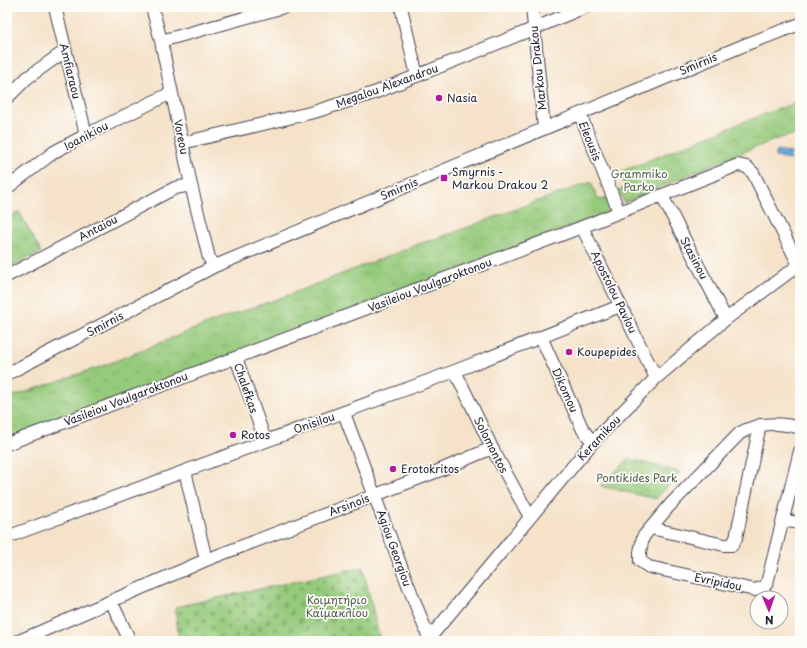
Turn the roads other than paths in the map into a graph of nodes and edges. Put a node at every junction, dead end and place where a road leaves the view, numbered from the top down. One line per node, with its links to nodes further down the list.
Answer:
1 (55, 7): 10 (street, Amfiaraou)
2 (152, 7): 9 (street, Voreou)
3 (284, 7): 9 (street)
4 (401, 7): 11 (street)
5 (532, 7): 8 (street, Markou Drakou)
6 (585, 7): 8 (street, Megalou Alexandrou)
7 (800, 24): 14 (street, Smirnis)
8 (534, 29): 11 (street, Megalou Alexandrou); 15 (street, Markou Drakou)
9 (161, 42): 12 (street, Voreou)
10 (65, 51): 13 (street); 16 (street, Amfiaraou)
11 (417, 76): 17 (street, Megalou Alexandrou)
12 (171, 93): 16 (street, Ioanikiou); 17 (street, Voreou)
13 (7, 98)
14 (580, 114): 15 (street, Smirnis); 21 (street, Eleousis)
15 (544, 128): 24 (street, Smirnis)
16 (86, 135): 19 (street, Ioanikiou)
17 (182, 143): 18 (street, Voreou)
18 (191, 185): 24 (street, Voreou); 25 (street, Antaiou)
19 (7, 188)
20 (662, 196): 21 (street, Vasileiou Voulgaroktonou); 23 (street, Vasileiou Voulgaroktonou); 27 (street, Stasinou)
21 (619, 212): 22 (street, Vasileiou Voulgaroktonou)
22 (582, 228): 26 (street, Apostolou Pavlou); 29 (street, Vasileiou Voulgaroktonou)
23 (800, 265): 27 (street, Keramikou)
24 (215, 266): 31 (street, Smirnis)
25 (7, 276)
26 (620, 306): 28 (street, Onisilou); 32 (street, Apostolou Pavlou)
27 (726, 319): 32 (street, Keramikou)
28 (541, 337): 30 (street, Onisilou); 37 (street, Dikomou)
29 (236, 358): 36 (street, Chalefkas); 38 (street, Vasileiou Voulgaroktonou)
30 (455, 371): 33 (street, Onisilou); 39 (street, Solomontos)
31 (7, 374)
32 (656, 378): 37 (street, Keramikou)
33 (344, 413): 36 (street, Onisilou); 42 (street, Agiou Georgiou)
34 (760, 425): 35 (street, Evripidou); 46 (street, Evripidou); 46 (street)
35 (800, 428)
36 (265, 440): 41 (street, Onisilou)
37 (593, 442): 43 (street, Keramikou)
38 (7, 444)
39 (492, 448): 42 (street, Arsinois); 43 (street, Solomontos)
40 (800, 451): 44 (street, Evripidou)
41 (184, 471): 47 (street, Onisilou); 48 (street)
42 (375, 495): 48 (street, Arsinois); 50 (street, Agiou Georgiou)
43 (530, 517): 50 (street, Keramikou)
44 (783, 520): 45 (street); 46 (street, Evripidou)
45 (800, 523)
46 (651, 528)
47 (7, 537)
48 (206, 560): 49 (street, Arsinois)
49 (111, 601): 51 (street, Arsinois); 52 (street)
50 (428, 640)
51 (19, 641)
52 (130, 641)

